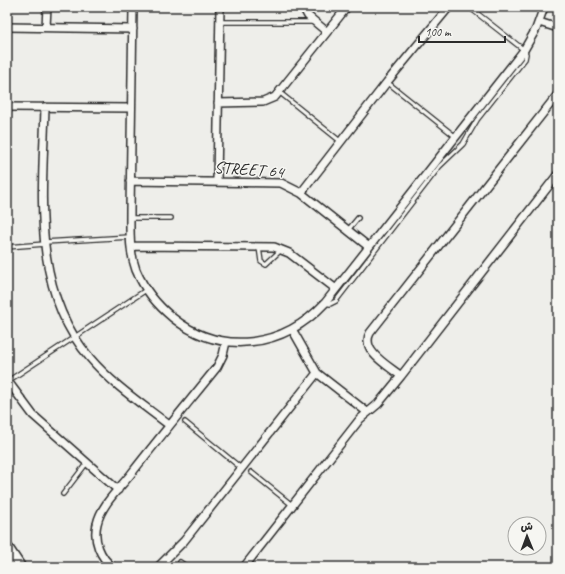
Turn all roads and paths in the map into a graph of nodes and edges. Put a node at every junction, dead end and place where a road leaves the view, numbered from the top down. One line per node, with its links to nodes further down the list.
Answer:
1 (46, 7): 13 (street)
2 (133, 7): 14 (street)
3 (220, 7): 9 (street)
4 (303, 7): 10 (street)
5 (347, 7): 16 (street)
6 (449, 7): 18 (street)
7 (469, 7): 17 (lane)
8 (544, 7): 11 (street)
9 (220, 22): 10 (lane); 21 (street)
10 (315, 22): 16 (street)
11 (539, 22): 15 (street); 17 (street)
12 (7, 27): 13 (street)
13 (46, 27): 14 (street)
14 (133, 28): 24 (street)
15 (558, 28)
16 (327, 32): 19 (street)
17 (524, 50): 25 (street); 44 (lane)
18 (387, 82): 25 (lane); 26 (street)
19 (279, 92): 21 (street); 26 (lane)
20 (558, 94): 49 (street)
21 (218, 102): 29 (street)
22 (7, 107): 23 (street)
23 (45, 107): 24 (street); 36 (street)
24 (131, 108): 28 (street)
25 (456, 137): 40 (street)
26 (340, 141): 30 (street)
27 (558, 174): 49 (street)
28 (130, 181): 29 (street, STREET 64); 31 (street)
29 (217, 181): 30 (street, STREET 64)
30 (301, 193): 34 (street, STREET 64)
31 (130, 218): 32 (lane); 35 (street)
32 (171, 218)
33 (358, 218): 34 (lane)
34 (348, 230): 40 (street, STREET 64)
35 (130, 237): 36 (lane); 37 (street)
36 (45, 243): 39 (lane); 46 (street)
37 (131, 246): 38 (street); 43 (street)
38 (259, 246): 41 (street); 41 (lane)
39 (7, 247)
40 (369, 247): 42 (street)
41 (282, 249): 42 (street)
42 (336, 289): 44 (street)
43 (146, 290): 46 (lane); 47 (street)
44 (325, 303): 45 (street)
45 (292, 329): 47 (street); 48 (street)
46 (74, 336): 50 (lane); 53 (street)
47 (226, 342): 53 (street)
48 (317, 373): 51 (street); 55 (street)
49 (401, 376): 51 (street)
50 (7, 380): 54 (street)
51 (366, 412): 59 (street)
52 (185, 422): 55 (lane)
53 (169, 425): 57 (street)
54 (86, 464): 57 (street); 58 (lane)
55 (241, 468): 64 (street)
56 (251, 472): 59 (lane)
57 (118, 490): 63 (street)
58 (63, 494)
59 (292, 505): 66 (street)
60 (7, 549): 62 (highway)
61 (180, 562): 65 (lane)
62 (19, 567)
63 (113, 567)
64 (158, 567)
65 (187, 567)
66 (244, 567)

